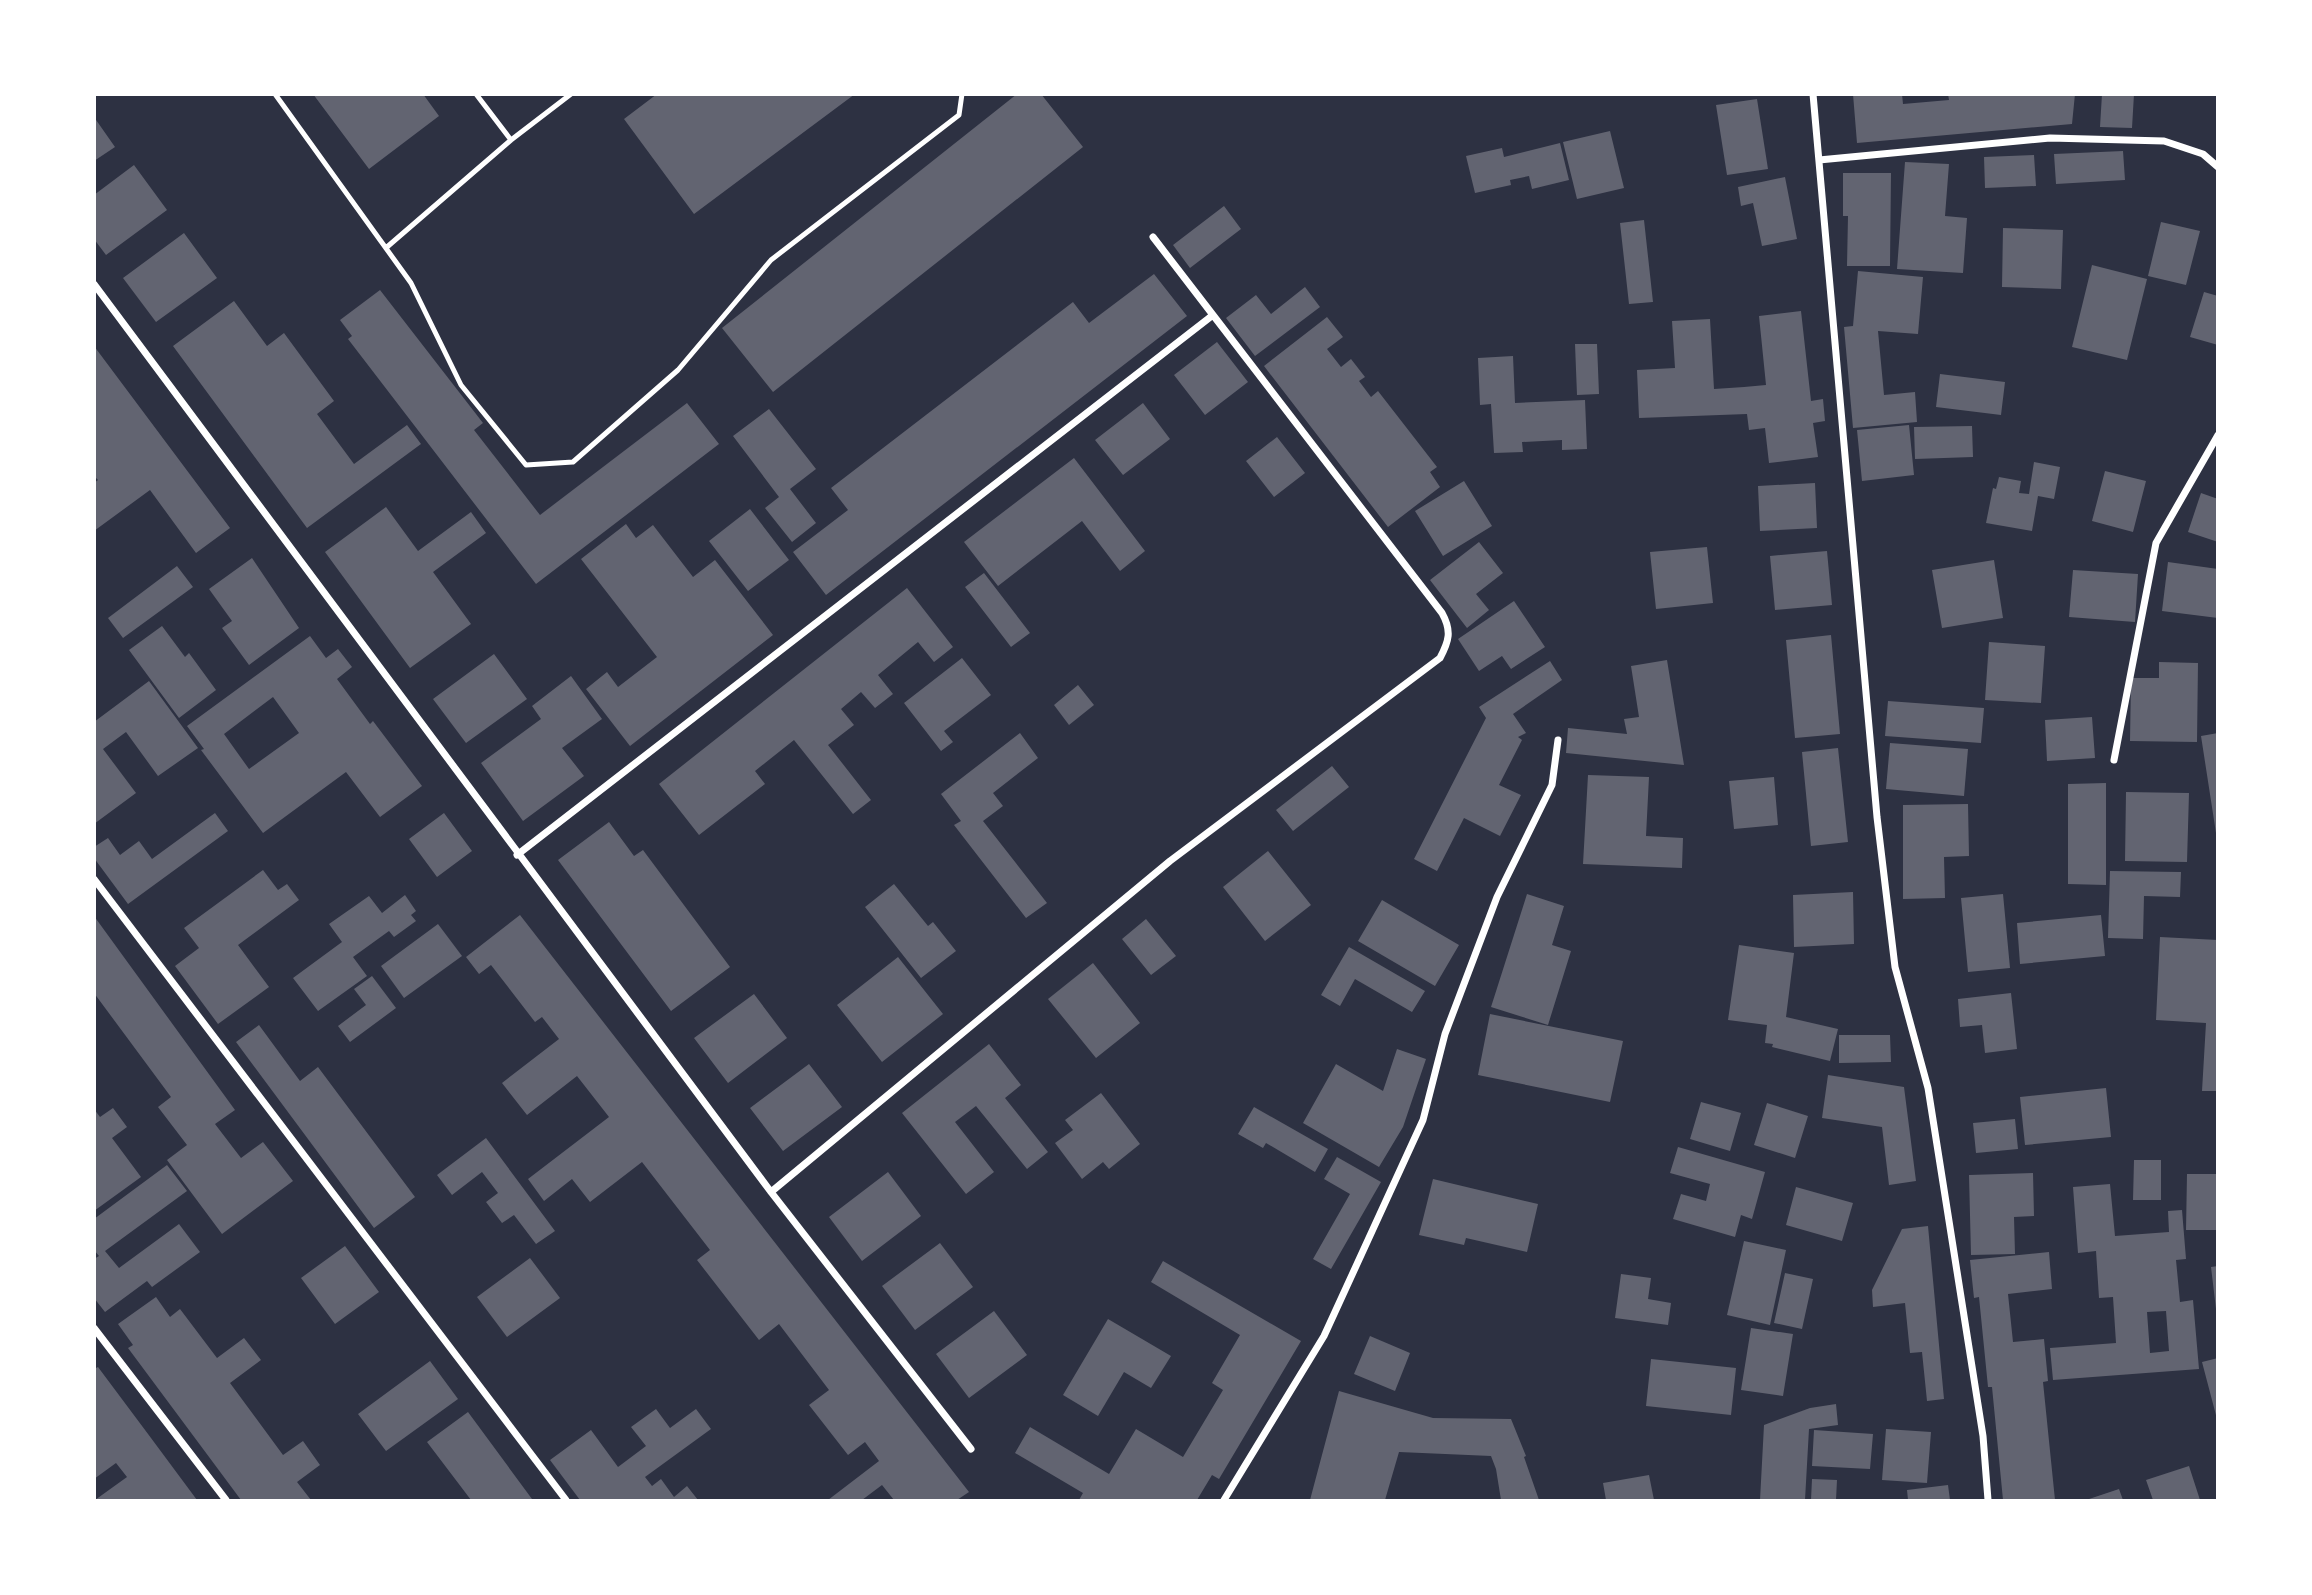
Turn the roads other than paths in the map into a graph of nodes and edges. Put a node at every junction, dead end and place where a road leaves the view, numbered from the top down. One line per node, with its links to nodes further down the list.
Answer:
1 (275, 94): 10 (lane)
2 (476, 94): 6 (lane)
3 (571, 94): 6 (lane)
4 (962, 94): 10 (lane)
5 (1813, 94): 7 (street)
6 (511, 140): 10 (lane)
7 (1819, 160): 8 (street); 24 (street)
8 (2217, 167)
9 (1153, 237): 12 (street)
10 (387, 247)
11 (94, 284): 16 (street)
12 (1213, 315): 16 (street); 18 (street)
13 (2217, 435): 15 (street)
14 (1558, 740): 23 (street)
15 (2115, 760)
16 (517, 855): 18 (street)
17 (94, 879): 22 (street)
18 (771, 1192): 20 (street)
19 (94, 1328): 21 (street)
20 (971, 1449)
21 (226, 1500)
22 (566, 1500)
23 (1224, 1500)
24 (1988, 1500)

